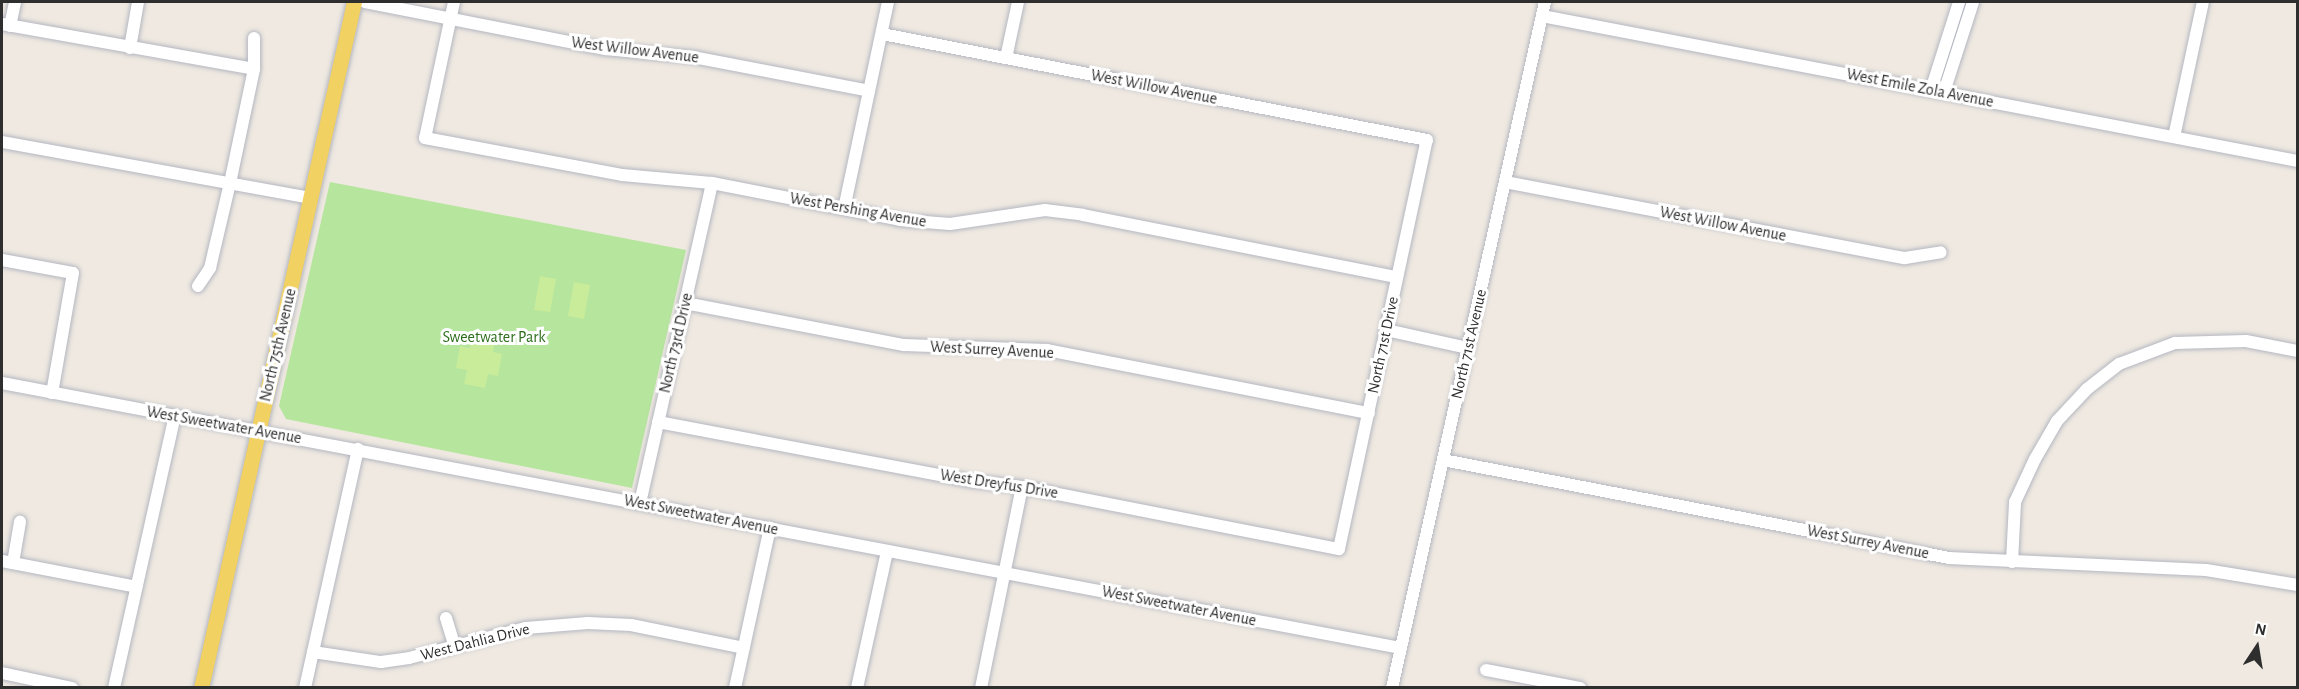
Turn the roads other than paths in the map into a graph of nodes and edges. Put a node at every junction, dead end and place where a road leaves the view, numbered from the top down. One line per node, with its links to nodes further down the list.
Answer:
1 (15, 2): 14 (street)
2 (138, 2): 17 (street)
3 (354, 2): 29 (main road, North 75th Avenue)
4 (365, 2): 13 (street, West Willow Avenue)
5 (454, 2): 13 (street)
6 (888, 2): 15 (street)
7 (1018, 2): 18 (street)
8 (1545, 2): 12 (street, North 71st Avenue)
9 (1959, 2): 21 (street)
10 (1973, 2): 21 (street)
11 (2203, 2): 22 (street)
12 (1542, 16): 21 (street, West Emile Zola Avenue); 26 (street, North 71st Avenue)
13 (450, 19): 20 (street, West Willow Avenue); 28 (street, West Pershing Avenue)
14 (6, 25): 17 (street)
15 (882, 34): 18 (street, West Willow Avenue); 20 (street)
16 (254, 38): 19 (street)
17 (130, 48): 19 (street)
18 (1006, 58): 23 (street, West Willow Avenue)
19 (254, 69): 27 (street)
20 (869, 91): 30 (street)
21 (1938, 91): 22 (street, West Emile Zola Avenue)
22 (2174, 137): 25 (street, West Emile Zola Avenue)
23 (1427, 140): 33 (street, North 71st Drive)
24 (2, 142): 27 (street)
25 (2298, 161)
26 (1505, 182): 31 (street, West Willow Avenue); 37 (street, North 71st Avenue)
27 (230, 183): 29 (street); 34 (street)
28 (712, 183): 30 (street, West Pershing Avenue); 35 (street, North 73rd Drive)
29 (311, 198): 44 (main road, North 75th Avenue)
30 (844, 209): 33 (street, West Pershing Avenue)
31 (1941, 252)
32 (2, 260): 40 (street)
33 (1397, 277): 36 (street, North 71st Drive)
34 (198, 286)
35 (685, 303): 41 (street, West Surrey Avenue); 43 (street, North 73rd Drive)
36 (1386, 330): 37 (street); 41 (street, North 71st Drive)
37 (1468, 348): 46 (street, North 71st Avenue)
38 (2298, 351): 54 (street)
39 (2, 383): 40 (street, West Sweetwater Avenue)
40 (52, 393): 42 (street, West Sweetwater Avenue)
41 (1369, 413): 51 (street, North 71st Drive)
42 (175, 416): 44 (street, West Sweetwater Avenue); 57 (street)
43 (658, 422): 47 (street, West Dreyfus Drive); 48 (street, North 73rd Drive)
44 (259, 431): 45 (street, West Sweetwater Avenue); 67 (main road, North 75th Avenue)
45 (358, 449): 48 (street, West Sweetwater Avenue); 62 (street)
46 (1443, 460): 54 (street, West Surrey Avenue); 61 (street, North 71st Avenue)
47 (1022, 487): 51 (street, West Dreyfus Drive); 55 (street)
48 (640, 503): 50 (street, West Sweetwater Avenue)
49 (20, 522): 53 (street)
50 (770, 528): 52 (street, West Sweetwater Avenue); 60 (street)
51 (1339, 549)
52 (888, 551): 55 (street, West Sweetwater Avenue); 70 (street)
53 (7, 562): 57 (street)
54 (2012, 562): 56 (street, West Surrey Avenue)
55 (1006, 573): 61 (street, West Sweetwater Avenue); 71 (street)
56 (2298, 585)
57 (137, 587): 66 (street)
58 (446, 618): 59 (street)
59 (454, 645): 60 (street, West Dahlia Drive); 62 (street, West Dahlia Drive)
60 (744, 648): 69 (street)
61 (1401, 648): 72 (street, North 71st Avenue)
62 (313, 652): 68 (street)
63 (1486, 670): 73 (street)
64 (2, 673): 65 (street)
65 (72, 687)
66 (114, 687)
67 (201, 687)
68 (305, 687)
69 (735, 687)
70 (857, 687)
71 (981, 687)
72 (1392, 687)
73 (1580, 687)

